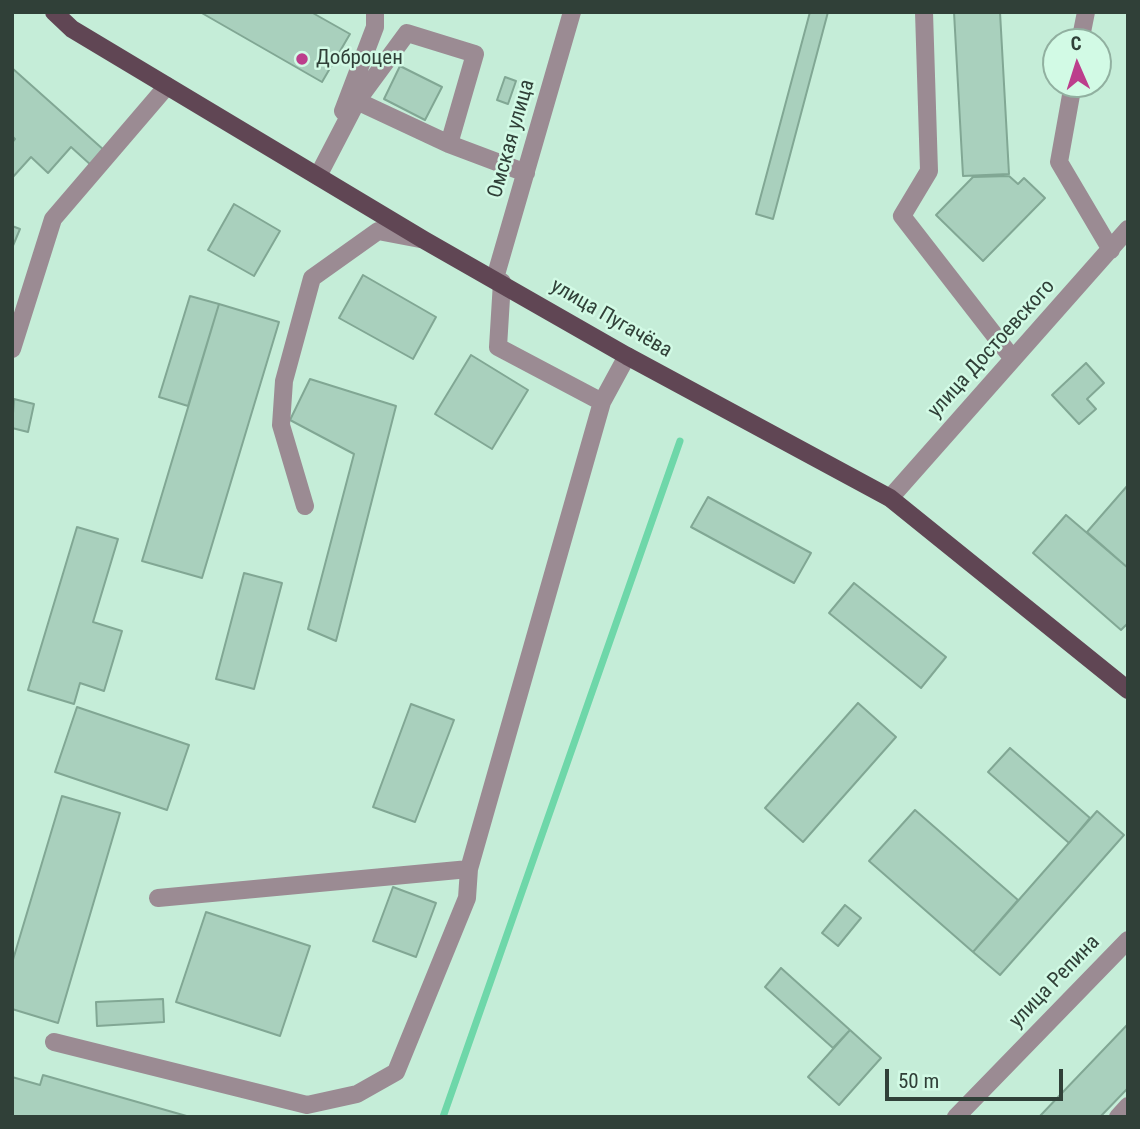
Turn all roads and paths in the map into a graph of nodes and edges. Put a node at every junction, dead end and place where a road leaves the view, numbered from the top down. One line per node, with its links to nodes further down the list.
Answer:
1 (54, 12): 5 (main road, улица Пугачёва)
2 (376, 12): 10 (street)
3 (572, 12): 9 (street, Омская улица)
4 (924, 12): 17 (street)
5 (167, 86): 10 (main road, улица Пугачёва); 15 (street)
6 (1070, 98): 13 (street)
7 (357, 102): 8 (street); 8 (street); 10 (street)
8 (449, 144): 9 (street)
9 (526, 173): 14 (street, Омская улица)
10 (318, 176): 12 (main road, улица Пугачёва)
11 (1128, 229): 13 (street, улица Достоевского)
12 (424, 240): 14 (main road, улица Пугачёва); 20 (street)
13 (1111, 250): 17 (street, улица Достоевского)
14 (498, 280): 16 (main road, улица Пугачёва); 18 (street, Омская улица)
15 (12, 349)
16 (627, 356): 18 (street); 19 (main road, улица Пугачёва)
17 (1013, 359): 19 (street, улица Достоевского)
18 (602, 402): 22 (street)
19 (890, 498): 21 (main road, улица Пугачёва)
20 (305, 506)
21 (1128, 690)
22 (469, 869): 23 (street); 25 (street)
23 (158, 898)
24 (1128, 940): 27 (street, улица Репина)
25 (54, 1042)
26 (1128, 1106): 28 (street)
27 (956, 1117)
28 (1118, 1117)

